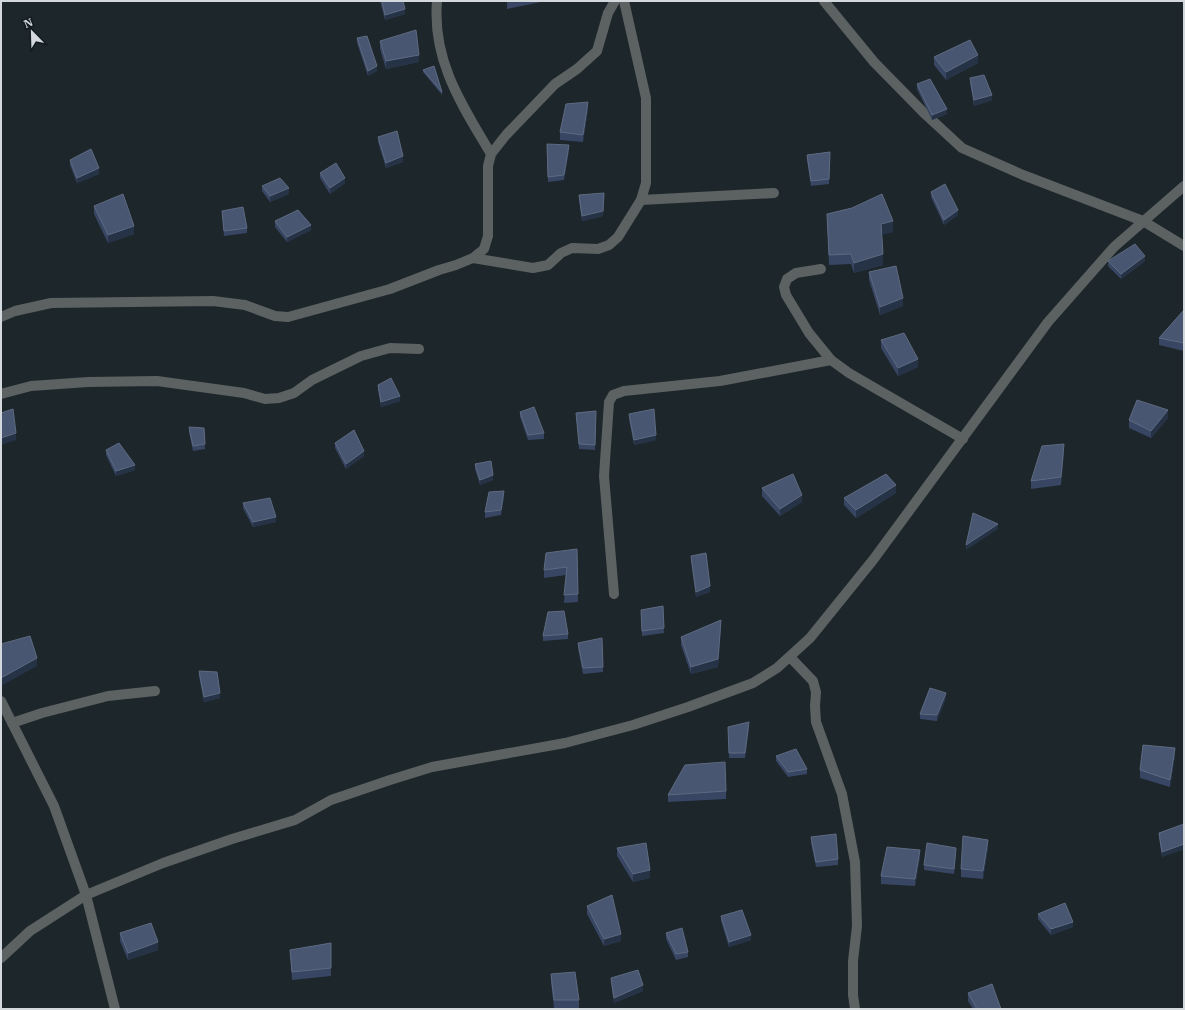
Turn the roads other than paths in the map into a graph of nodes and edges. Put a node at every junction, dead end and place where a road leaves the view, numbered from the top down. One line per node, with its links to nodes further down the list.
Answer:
1 (437, 1): 5 (street)
2 (615, 1): 5 (street)
3 (624, 1): 8 (street)
4 (824, 1): 9 (street)
5 (491, 154): 11 (street)
6 (1184, 186): 9 (street)
7 (774, 193): 8 (street)
8 (641, 200): 11 (street)
9 (1143, 221): 10 (street); 17 (street)
10 (1184, 246)
11 (473, 258): 13 (street)
12 (821, 269): 15 (street)
13 (1, 317)
14 (419, 349): 16 (street)
15 (831, 360): 17 (street); 18 (street)
16 (1, 394)
17 (963, 439): 19 (street)
18 (614, 594)
19 (790, 657): 23 (street); 26 (street)
20 (155, 691): 22 (street)
21 (1, 701): 22 (street)
22 (12, 722): 23 (street)
23 (86, 895): 24 (street); 25 (street)
24 (1, 958)
25 (115, 1009)
26 (855, 1009)

